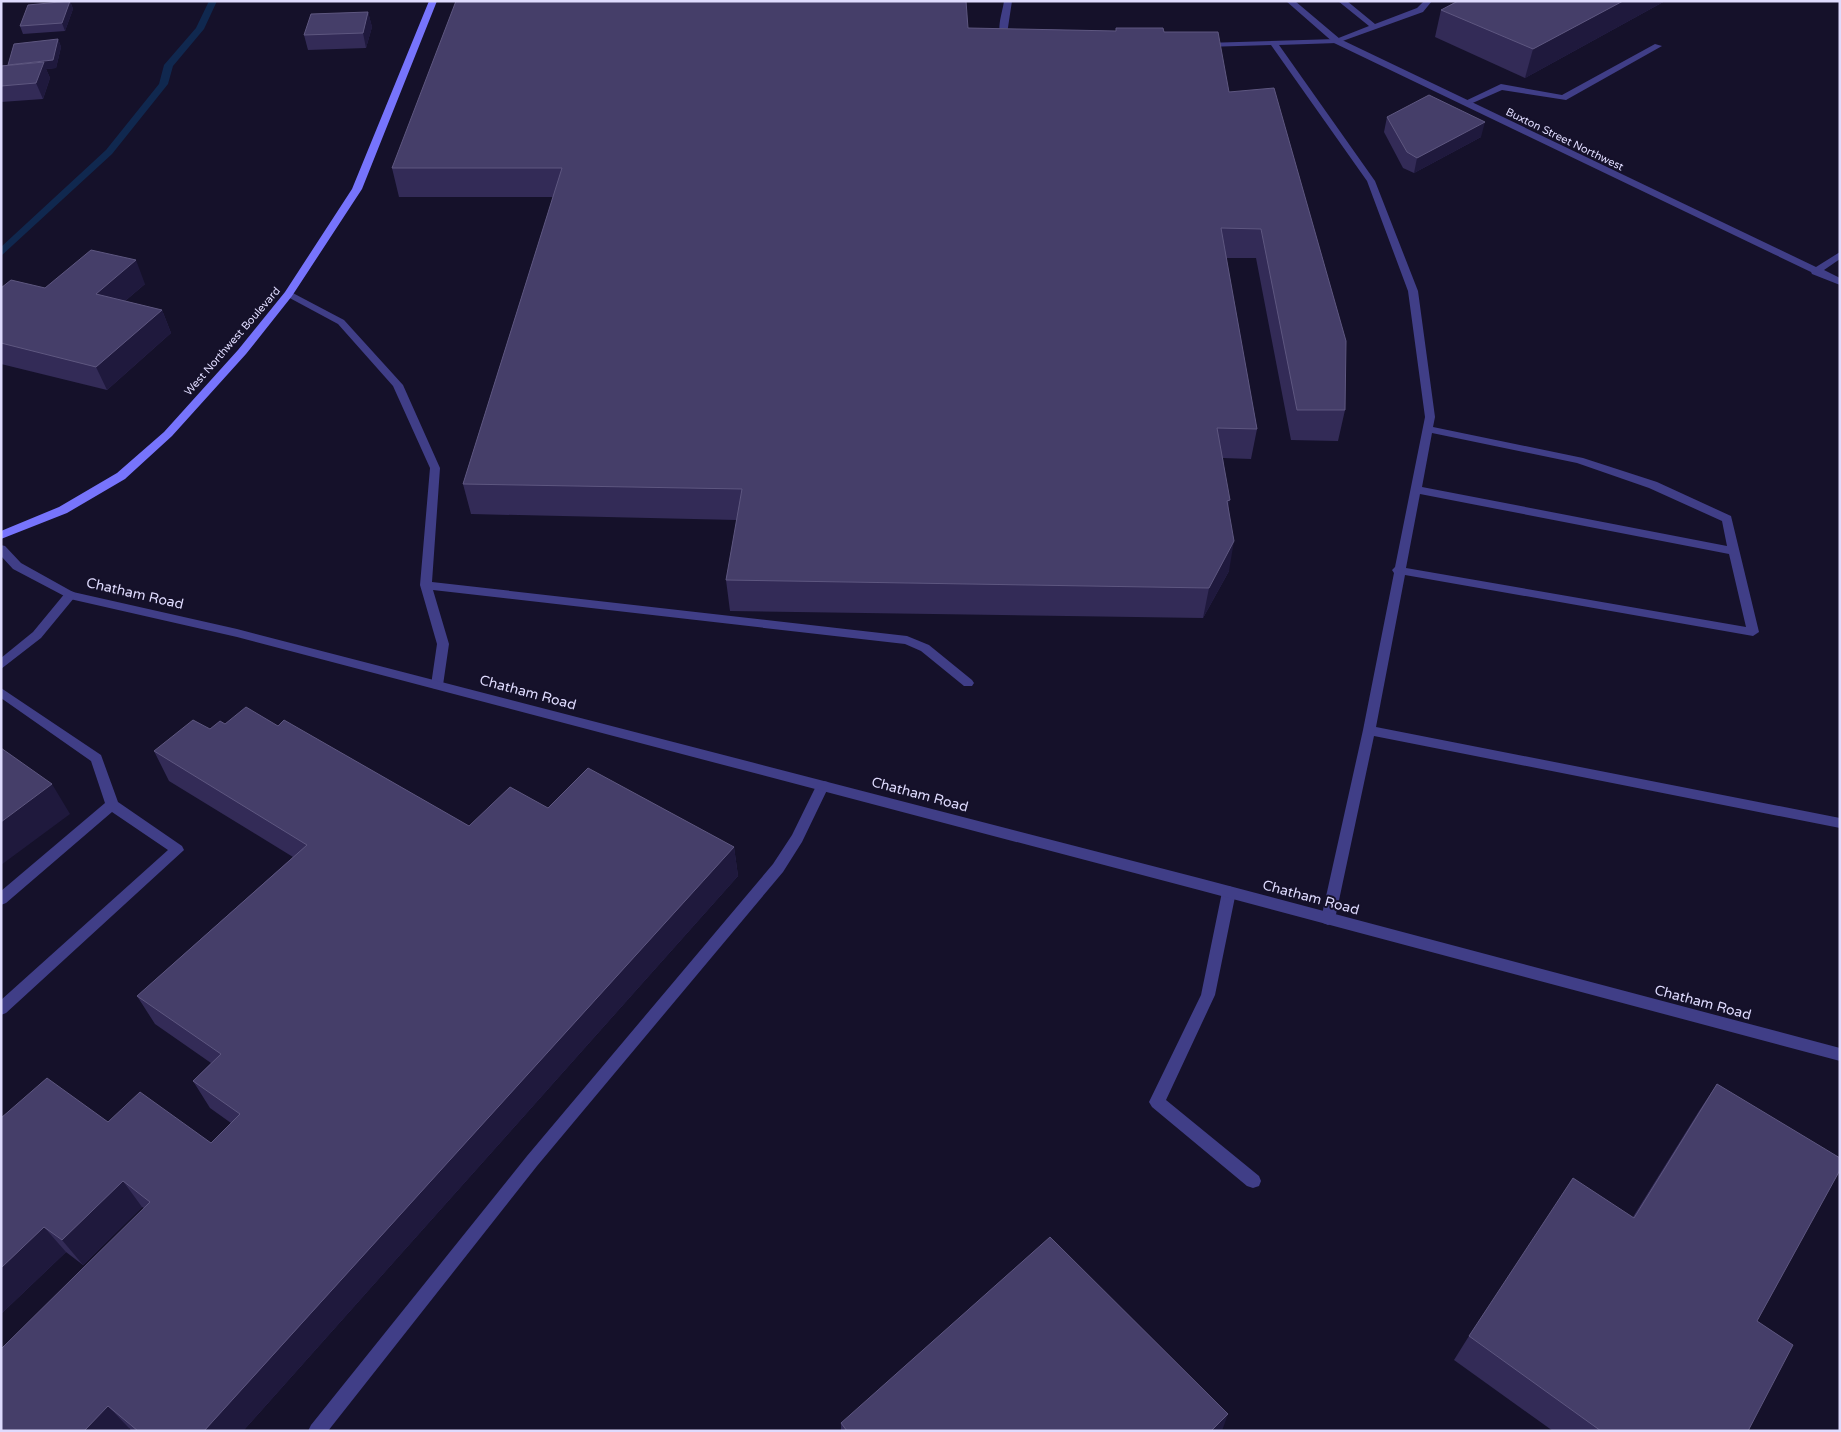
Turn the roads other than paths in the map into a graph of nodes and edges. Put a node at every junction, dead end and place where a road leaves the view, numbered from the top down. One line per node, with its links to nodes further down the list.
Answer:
1 (433, 1): 16 (main road, West Northwest Boulevard)
2 (1008, 1): 8 (street)
3 (1290, 1): 7 (street, Buxton Street Northwest)
4 (1342, 1): 6 (street)
5 (1428, 1): 6 (street)
6 (1374, 27): 7 (street)
7 (1337, 41): 9 (street); 12 (street, Buxton Street Northwest)
8 (1019, 43)
9 (1274, 44): 10 (street); 17 (street)
10 (1195, 45)
11 (1658, 46): 12 (street)
12 (1465, 103): 14 (street, Buxton Street Northwest)
13 (1840, 255): 14 (street)
14 (1815, 272): 15 (street, Buxton Street Northwest)
15 (1840, 282)
16 (289, 294): 19 (main road, West Northwest Boulevard); 23 (street)
17 (1427, 429): 18 (street); 21 (street)
18 (1416, 490): 21 (street); 22 (street)
19 (1, 535)
20 (1, 548): 24 (street, Chatham Road)
21 (1734, 551): 22 (street)
22 (1398, 570): 29 (street)
23 (426, 585): 26 (street); 27 (street)
24 (70, 595): 25 (street); 27 (street, Chatham Road)
25 (1, 665)
26 (968, 683)
27 (437, 685): 30 (street, Chatham Road)
28 (1, 692): 31 (street)
29 (1369, 730): 32 (street); 35 (street)
30 (823, 786): 33 (street, Chatham Road); 39 (street)
31 (112, 805): 34 (street); 36 (street)
32 (1840, 823)
33 (1228, 892): 35 (street, Chatham Road); 38 (street)
34 (1, 900)
35 (1328, 919): 37 (street, Chatham Road)
36 (1, 1009)
37 (1840, 1056)
38 (1253, 1181)
39 (318, 1431)

